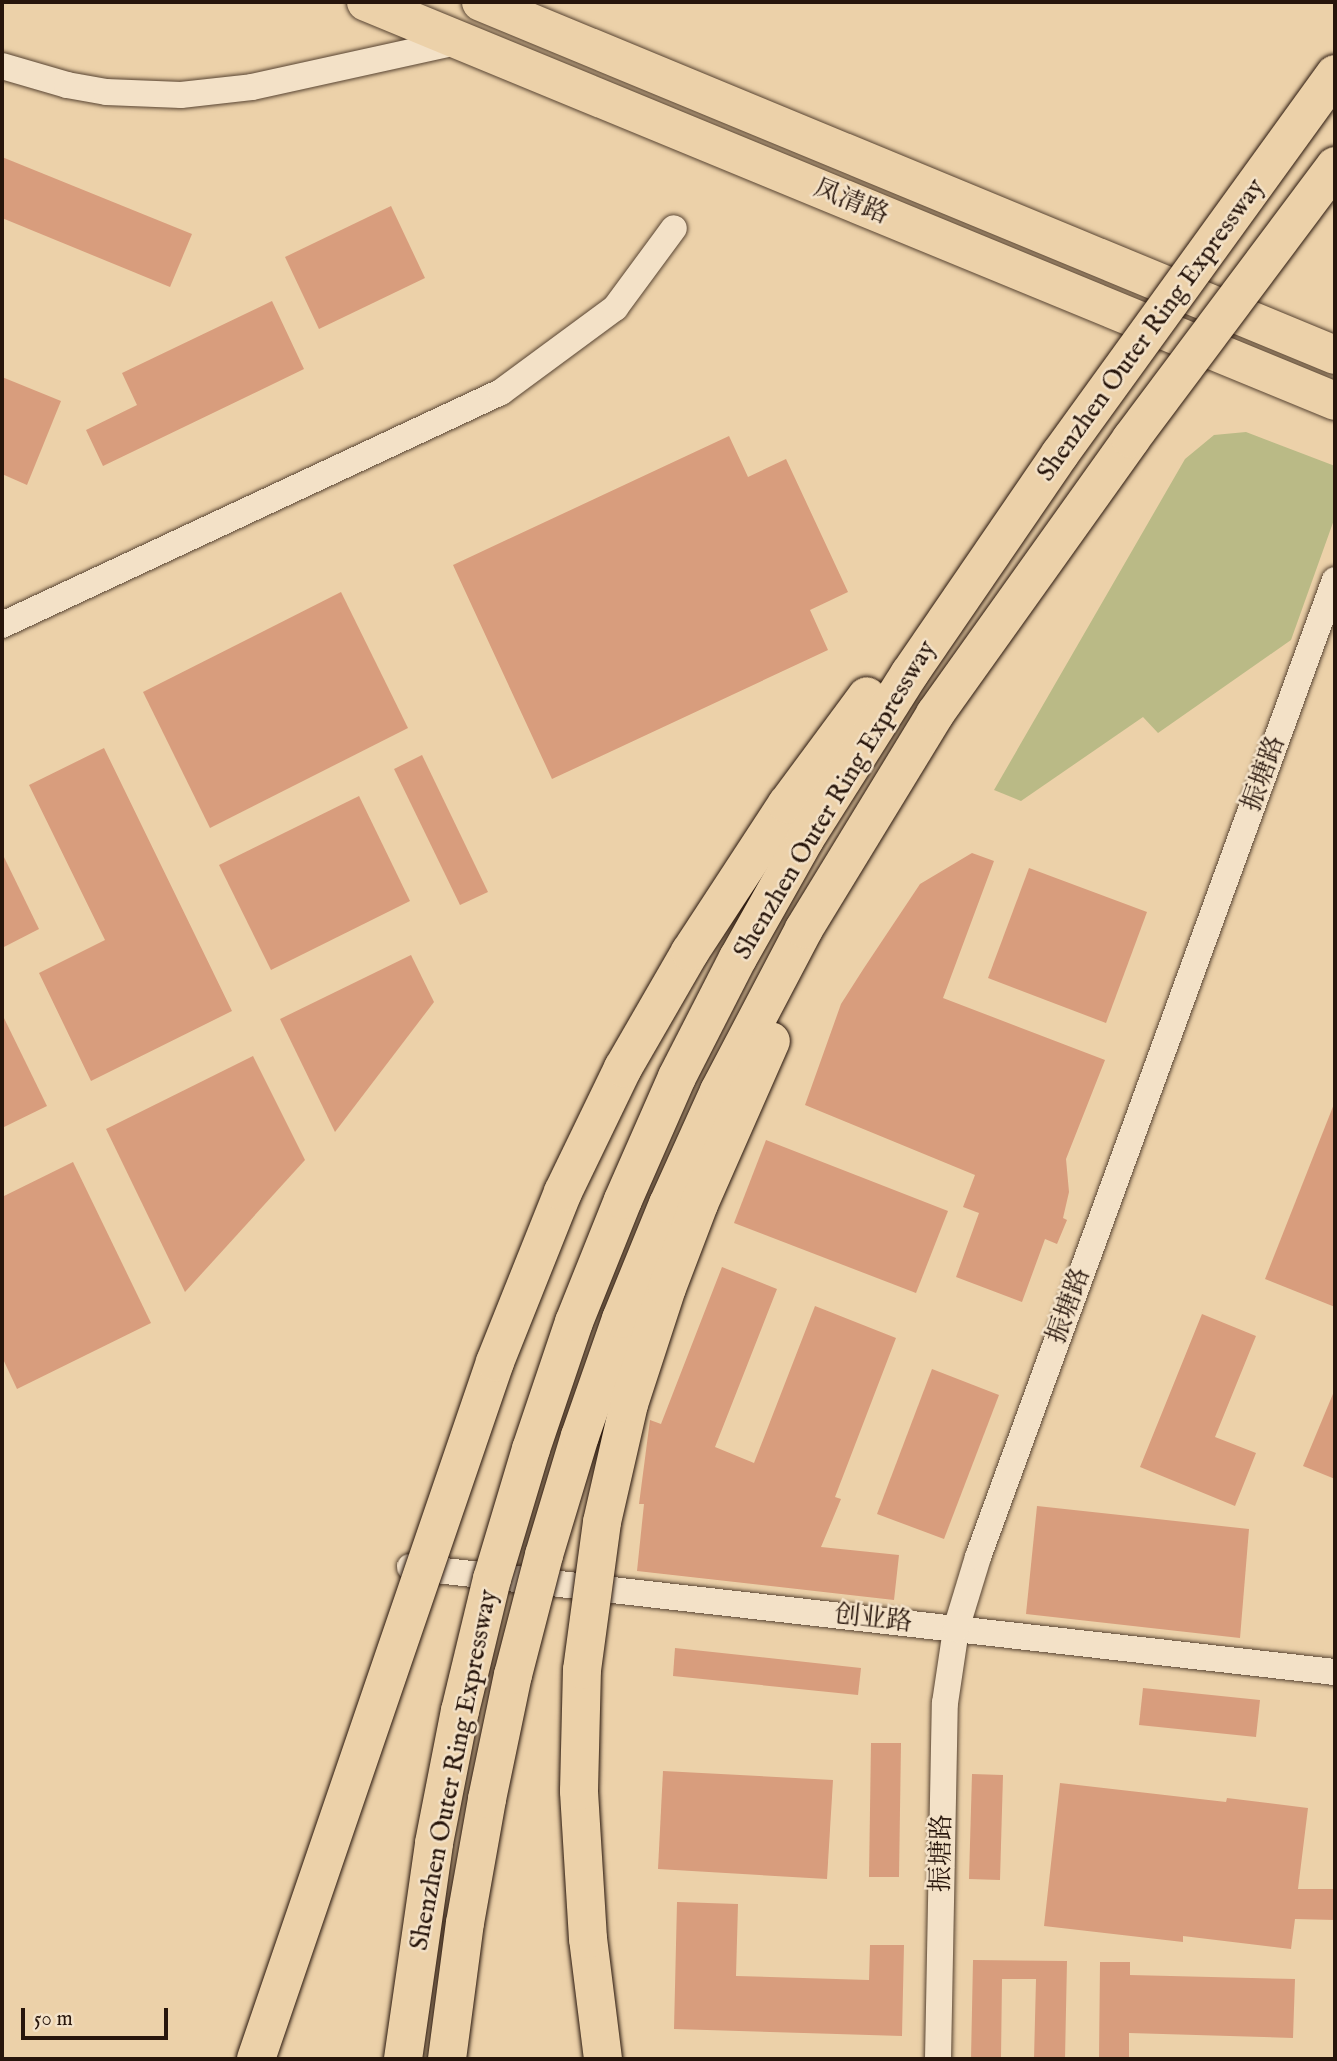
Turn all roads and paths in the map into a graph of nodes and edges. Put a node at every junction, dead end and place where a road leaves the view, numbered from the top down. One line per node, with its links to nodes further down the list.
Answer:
1 (366, 2): 3 (highway, 凤清路)
2 (481, 2): 8 (highway, 凤清路)
3 (461, 41): 4 (street); 9 (highway, 凤清路)
4 (2, 66)
5 (1335, 74): 10 (highway, Shenzhen Outer Ring Expressway, bridge)
6 (1335, 166): 13 (highway, Shenzhen Outer Ring Expressway, bridge)
7 (674, 228): 12 (street)
8 (1335, 355)
9 (1335, 401)
10 (1060, 454): 17 (highway, bridge); 18 (highway, Shenzhen Outer Ring Expressway, bridge)
11 (1335, 580): 15 (street, 振塘路)
12 (2, 625)
13 (899, 771): 19 (highway, Shenzhen Outer Ring Expressway, bridge); 20 (highway, bridge)
14 (410, 1567): 15 (street, 创业路)
15 (956, 1629): 16 (street, 创业路); 21 (street, 振塘路)
16 (1335, 1672)
17 (256, 2059)
18 (403, 2059)
19 (447, 2059)
20 (603, 2059)
21 (938, 2059)

